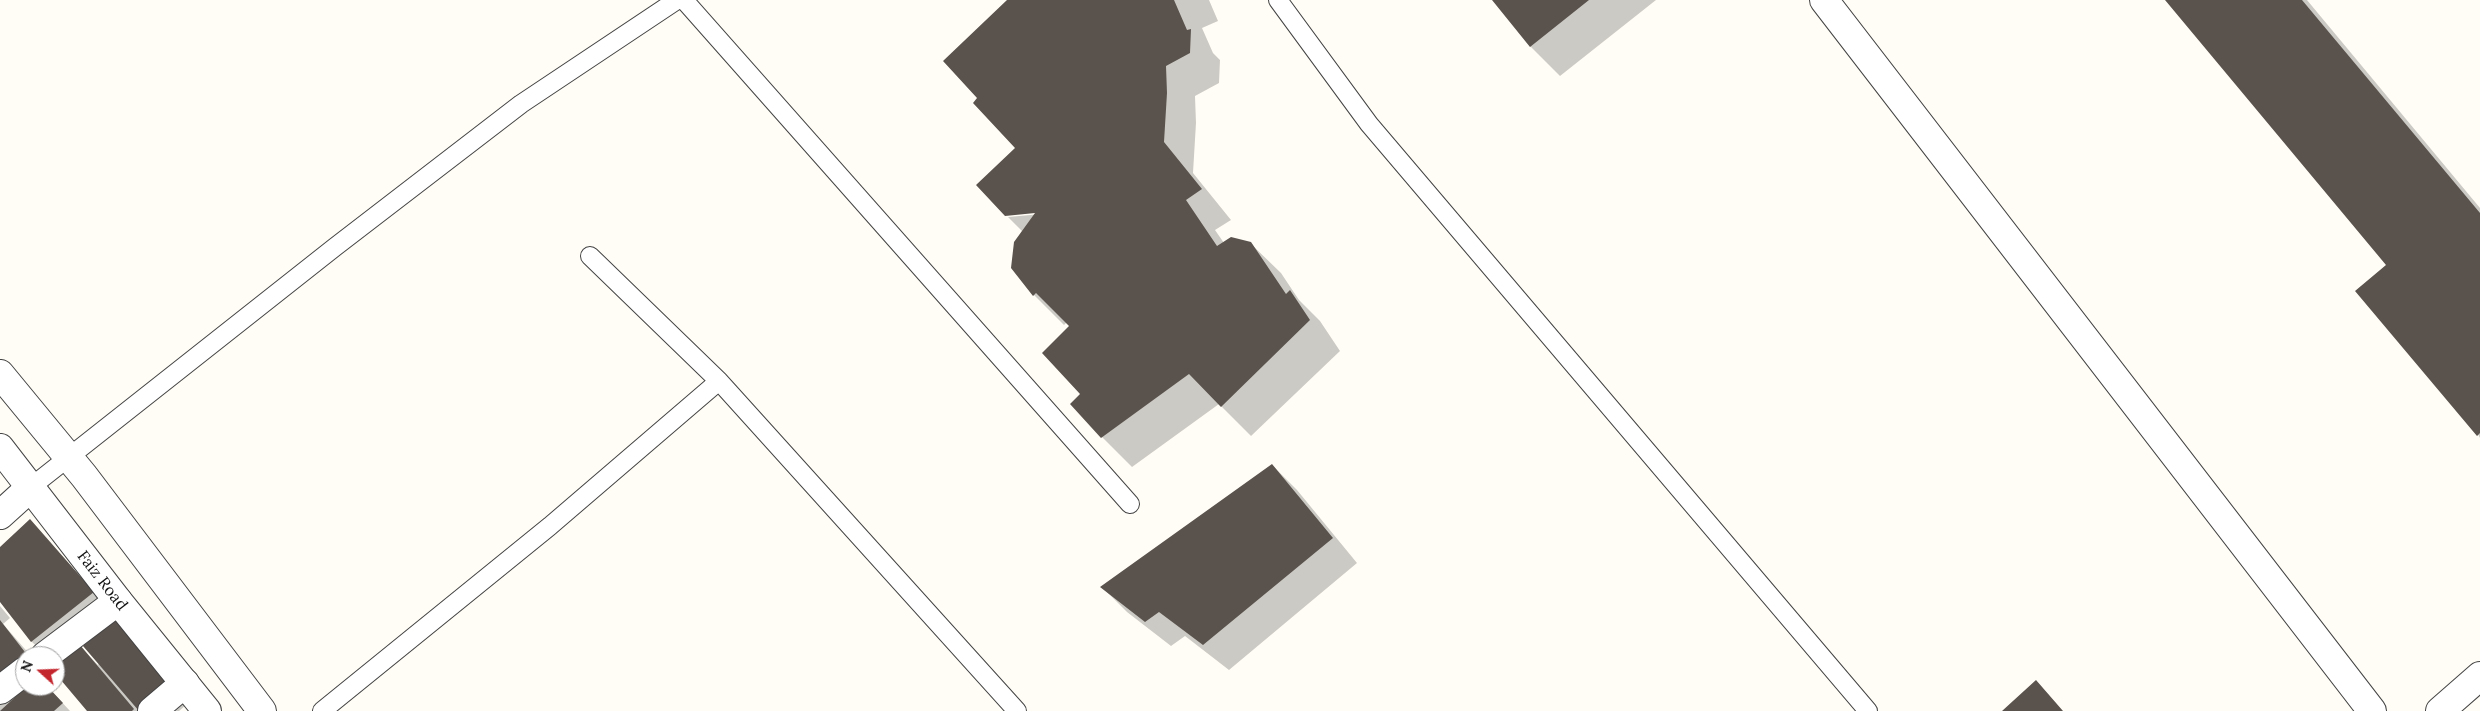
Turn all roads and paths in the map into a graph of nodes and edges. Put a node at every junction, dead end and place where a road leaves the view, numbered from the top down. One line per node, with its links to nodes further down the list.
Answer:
1 (677, 0): 9 (lane)
2 (684, 0): 11 (lane)
3 (1278, 0): 24 (lane)
4 (1824, 0): 25 (street)
5 (590, 256): 7 (lane)
6 (0, 374): 9 (street)
7 (719, 381): 22 (lane); 23 (lane)
8 (0, 448): 10 (street, Faiz Road)
9 (69, 458): 10 (lane); 21 (street)
10 (31, 487): 12 (street); 13 (street, Faiz Road)
11 (1130, 504)
12 (0, 515)
13 (118, 601): 14 (street); 17 (street, Faiz Road)
14 (58, 646)
15 (2480, 676): 26 (street)
16 (15, 679): 18 (street)
17 (185, 683): 19 (street); 20 (street, Faiz Road)
18 (0, 690)
19 (152, 711)
20 (207, 711)
21 (262, 711)
22 (322, 711)
23 (1017, 711)
24 (1868, 711)
25 (2372, 711)
26 (2440, 711)

